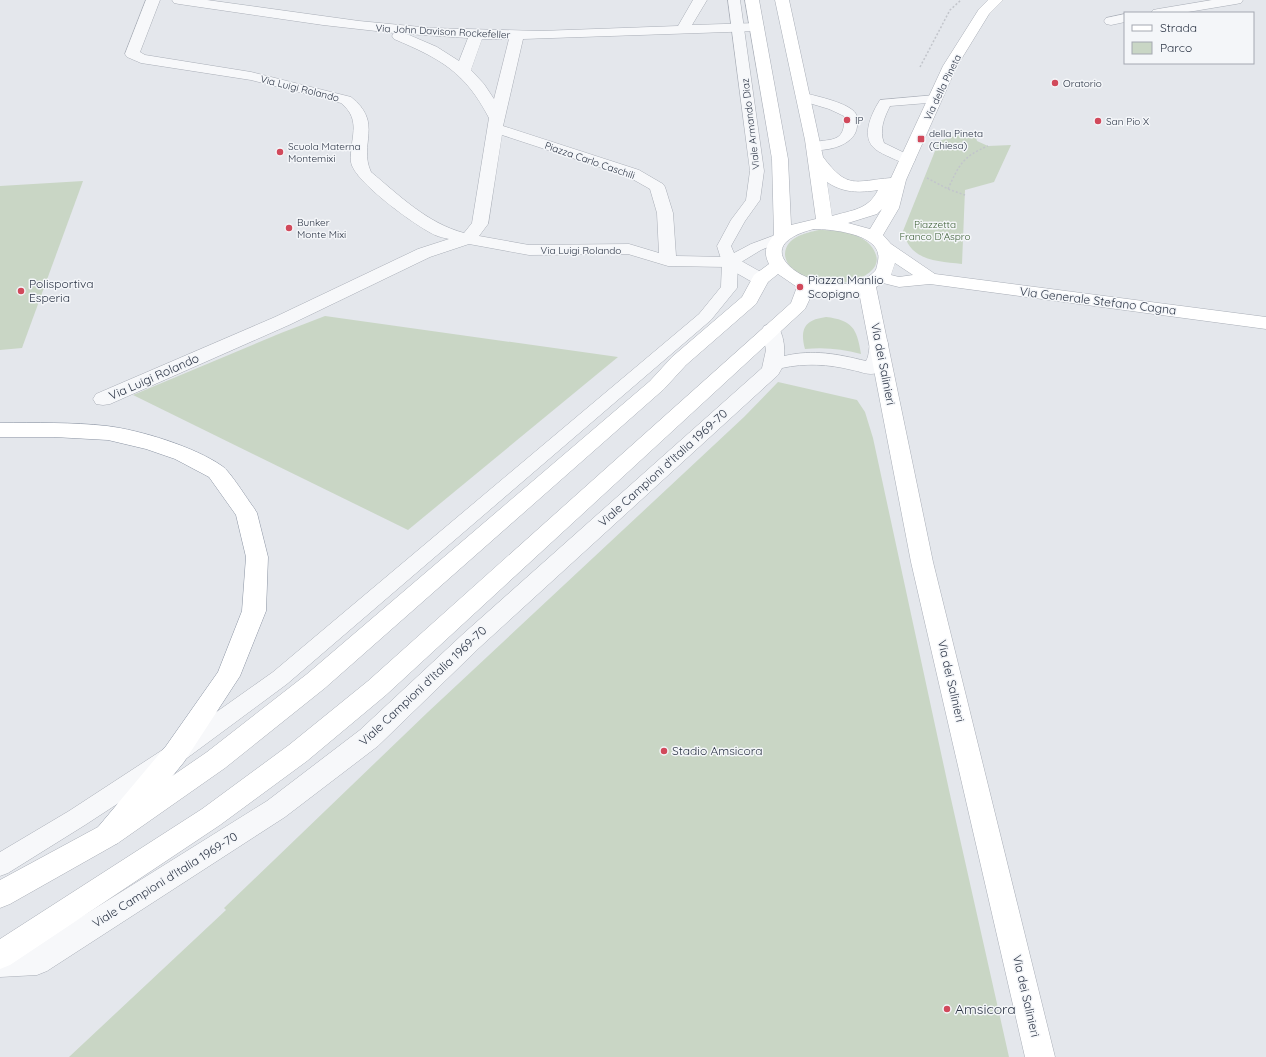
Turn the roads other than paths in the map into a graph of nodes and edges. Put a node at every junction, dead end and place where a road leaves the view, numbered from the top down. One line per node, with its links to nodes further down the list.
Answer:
1 (153, 0): 27 (street, Via Luigi Rolando)
2 (180, 0): 13 (street, Via John Davison Rockefeller)
3 (700, 0): 15 (street)
4 (734, 0): 14 (lane, Viale Armando Diaz)
5 (752, 0): 12 (main road, Viale Armando Diaz)
6 (782, 0): 19 (main road)
7 (996, 0): 20 (main road, Via della Pineta)
8 (1236, 0): 9 (street)
9 (1164, 12)
10 (1124, 18): 11 (street)
11 (1111, 21)
12 (757, 27): 14 (street, Via John Davison Rockefeller); 26 (main road, Viale Armando Diaz)
13 (378, 28): 16 (street, Via John Davison Rockefeller); 18 (street)
14 (738, 28): 15 (street, Via John Davison Rockefeller); 30 (lane, Viale Armando Diaz)
15 (683, 29): 17 (street, Via John Davison Rockefeller)
16 (476, 35): 17 (street, Via John Davison Rockefeller); 18 (street)
17 (518, 35): 21 (street)
18 (463, 71): 21 (street)
19 (804, 98): 22 (main road); 22 (lane)
20 (935, 99): 23 (main road, Via della Pineta); 23 (lane)
21 (496, 123): 27 (street); 29 (street, Piazza Carlo Caschili)
22 (815, 152): 24 (main road); 25 (main road)
23 (908, 160): 24 (main road, Via della Pineta)
24 (894, 182): 25 (main road, Via della Pineta); 28 (main road, Via della Pineta)
25 (825, 224): 26 (main road); 28 (main road)
26 (783, 236): 30 (lane); 31 (main road)
27 (468, 239): 29 (street, Via Luigi Rolando); 39 (street, Via Luigi Rolando)
28 (879, 242): 32 (main road, Via Generale Stefano Cagna); 34 (main road)
29 (668, 261): 30 (street, Via Luigi Rolando)
30 (730, 262): 31 (street, Via Luigi Rolando); 41 (lane)
31 (769, 272): 33 (main road); 42 (main road)
32 (930, 279): 34 (main road, Via Generale Stefano Cagna); 35 (main road, Via Generale Stefano Cagna)
33 (807, 284): 34 (main road); 36 (main road)
34 (872, 288): 37 (main road, Via dei Salinieri)
35 (1266, 323)
36 (771, 330): 38 (street); 45 (main road)
37 (879, 343): 38 (street); 47 (main road, Via dei Salinieri)
38 (774, 364): 46 (street, Viale Campioni d'Italia 1969-70)
39 (103, 400)
40 (0, 430): 41 (main road)
41 (175, 754): 42 (main road); 43 (lane)
42 (108, 836): 44 (main road)
43 (0, 865)
44 (0, 895)
45 (0, 955)
46 (0, 963)
47 (1040, 1057)

